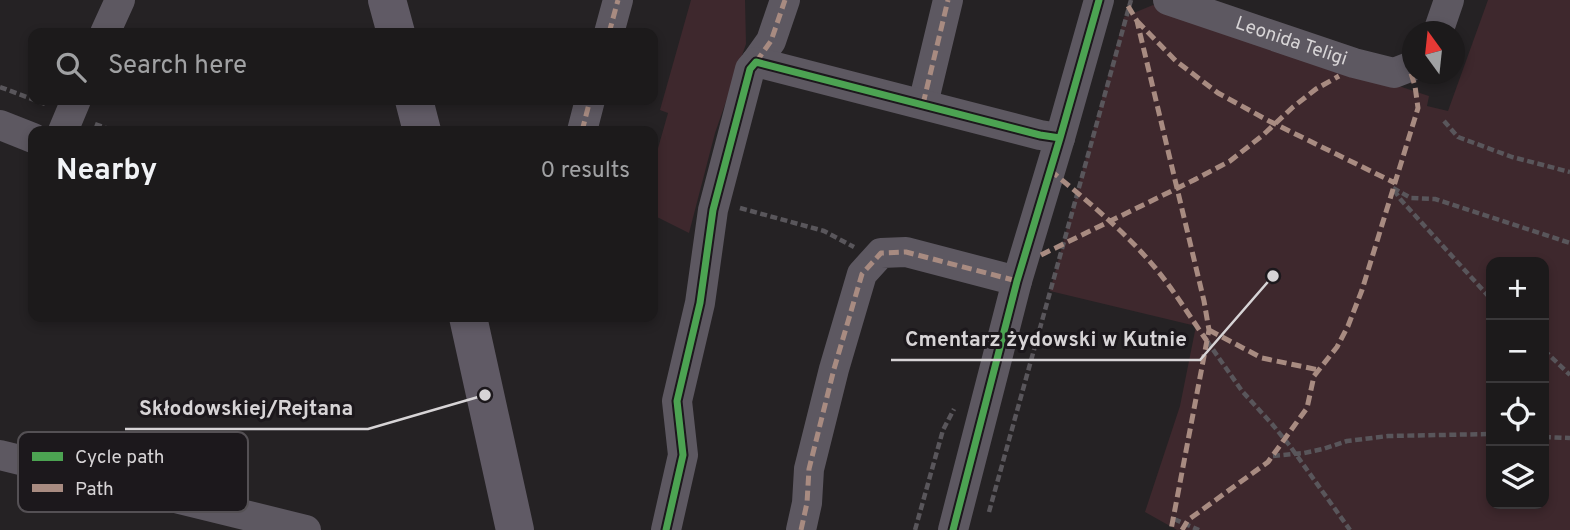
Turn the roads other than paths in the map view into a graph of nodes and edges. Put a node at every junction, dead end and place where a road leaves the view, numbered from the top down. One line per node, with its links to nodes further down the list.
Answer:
1 (120, 0): 10 (street)
2 (387, 0): 11 (street)
3 (618, 0): 12 (street)
4 (785, 0): 13 (street)
5 (948, 0): 15 (street)
6 (1099, 0): 24 (street)
7 (1168, 0): 14 (street, Leonida Teligi)
8 (1449, 0): 9 (street)
9 (1442, 21)
10 (107, 28)
11 (395, 28)
12 (610, 28)
13 (756, 62): 15 (street); 32 (street)
14 (1402, 69)
15 (923, 104): 24 (street)
16 (74, 105): 20 (street)
17 (415, 105): 21 (street)
18 (589, 105): 22 (street)
19 (0, 125): 23 (street)
20 (65, 126)
21 (421, 126)
22 (583, 126)
23 (28, 136)
24 (1060, 138): 25 (street)
25 (1017, 281): 33 (street); 34 (street)
26 (469, 322): 31 (street)
27 (0, 455): 28 (street)
28 (18, 459)
29 (233, 512): 30 (street)
30 (306, 530)
31 (515, 530)
32 (666, 530)
33 (801, 530)
34 (953, 530)

